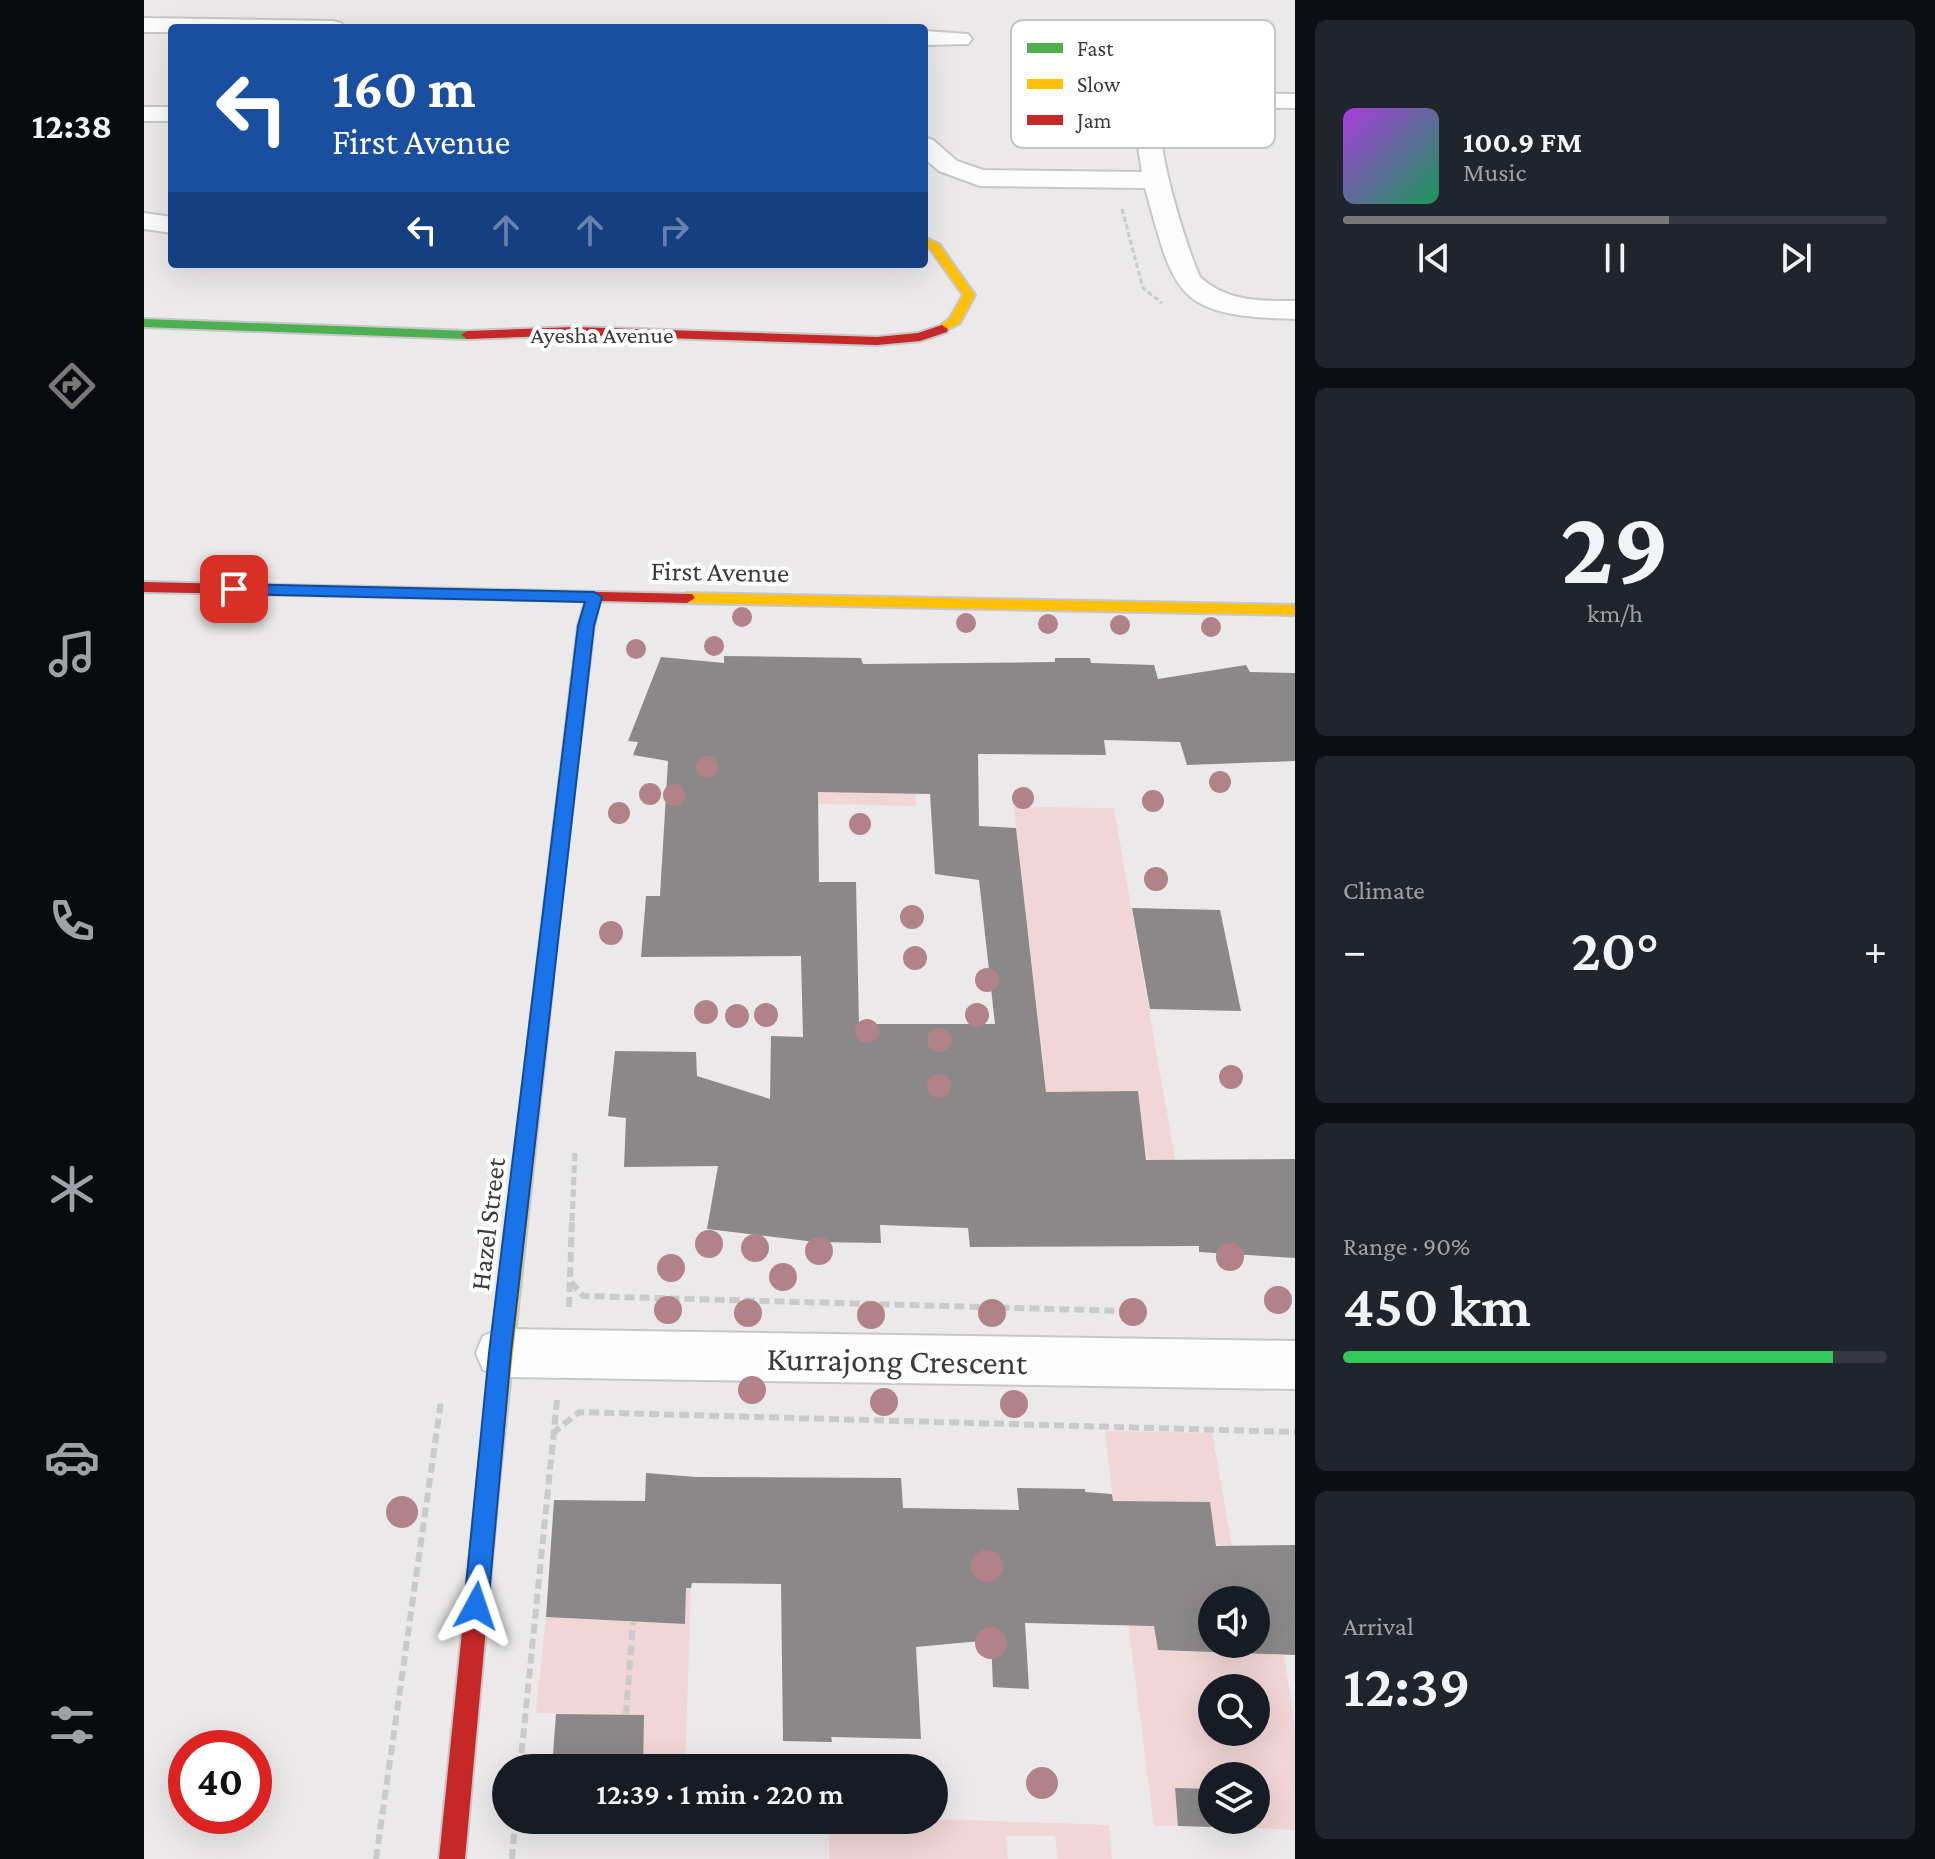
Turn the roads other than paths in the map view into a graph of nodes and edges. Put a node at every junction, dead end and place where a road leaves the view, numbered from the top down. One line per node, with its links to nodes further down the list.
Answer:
1 (144, 25): 2 (street)
2 (168, 25)
3 (928, 38): 4 (street)
4 (960, 39)
5 (1275, 101): 6 (street)
6 (1295, 101)
7 (144, 114): 8 (street)
8 (168, 114)
9 (928, 148): 11 (street)
10 (1151, 148): 11 (street)
11 (1156, 180): 15 (street)
12 (144, 221): 13 (street)
13 (168, 224)
14 (928, 243): 16 (street, Ayesha Avenue)
15 (1295, 310)
16 (144, 323)
17 (144, 587): 18 (street, First Avenue)
18 (594, 597): 19 (street, First Avenue); 20 (street, Hazel Street)
19 (1295, 610)
20 (500, 1353): 21 (street, Kurrajong Crescent); 22 (street, Hazel Street)
21 (1295, 1365)
22 (452, 1859)

